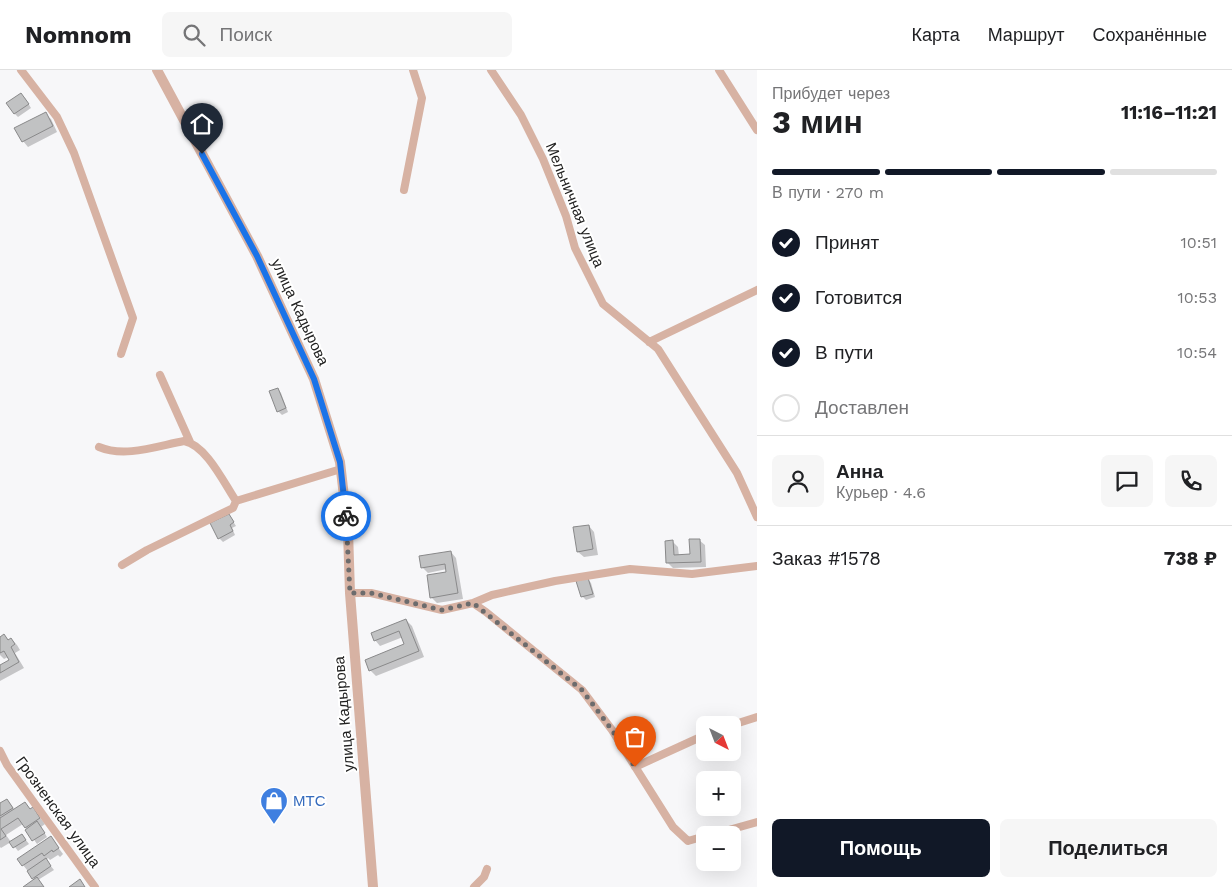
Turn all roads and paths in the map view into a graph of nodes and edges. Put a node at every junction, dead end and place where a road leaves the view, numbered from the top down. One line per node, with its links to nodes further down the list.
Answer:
1 (21, 70): 10 (street)
2 (157, 70): 14 (street, улица Кадырова)
3 (413, 70): 7 (street)
4 (491, 70): 9 (street, Мельничная улица)
5 (719, 70): 6 (street)
6 (757, 130)
7 (404, 190)
8 (757, 290): 9 (street)
9 (649, 342): 16 (street, Мельничная улица)
10 (121, 354)
11 (160, 375): 12 (street)
12 (190, 442): 13 (street); 15 (street)
13 (99, 447)
14 (341, 469): 15 (street); 19 (street, улица Кадырова)
15 (236, 501): 17 (street)
16 (757, 517)
17 (122, 564)
18 (757, 566): 20 (street)
19 (350, 593): 20 (street); 31 (street, улица Кадырова)
20 (473, 603): 25 (street)
21 (757, 717): 22 (street)
22 (741, 723)
23 (696, 739): 25 (street)
24 (0, 751): 30 (street, Грозненская улица)
25 (635, 767): 28 (street)
26 (757, 822): 27 (street)
27 (741, 827)
28 (696, 839)
29 (487, 869): 32 (street)
30 (95, 887)
31 (373, 887)
32 (474, 887)

